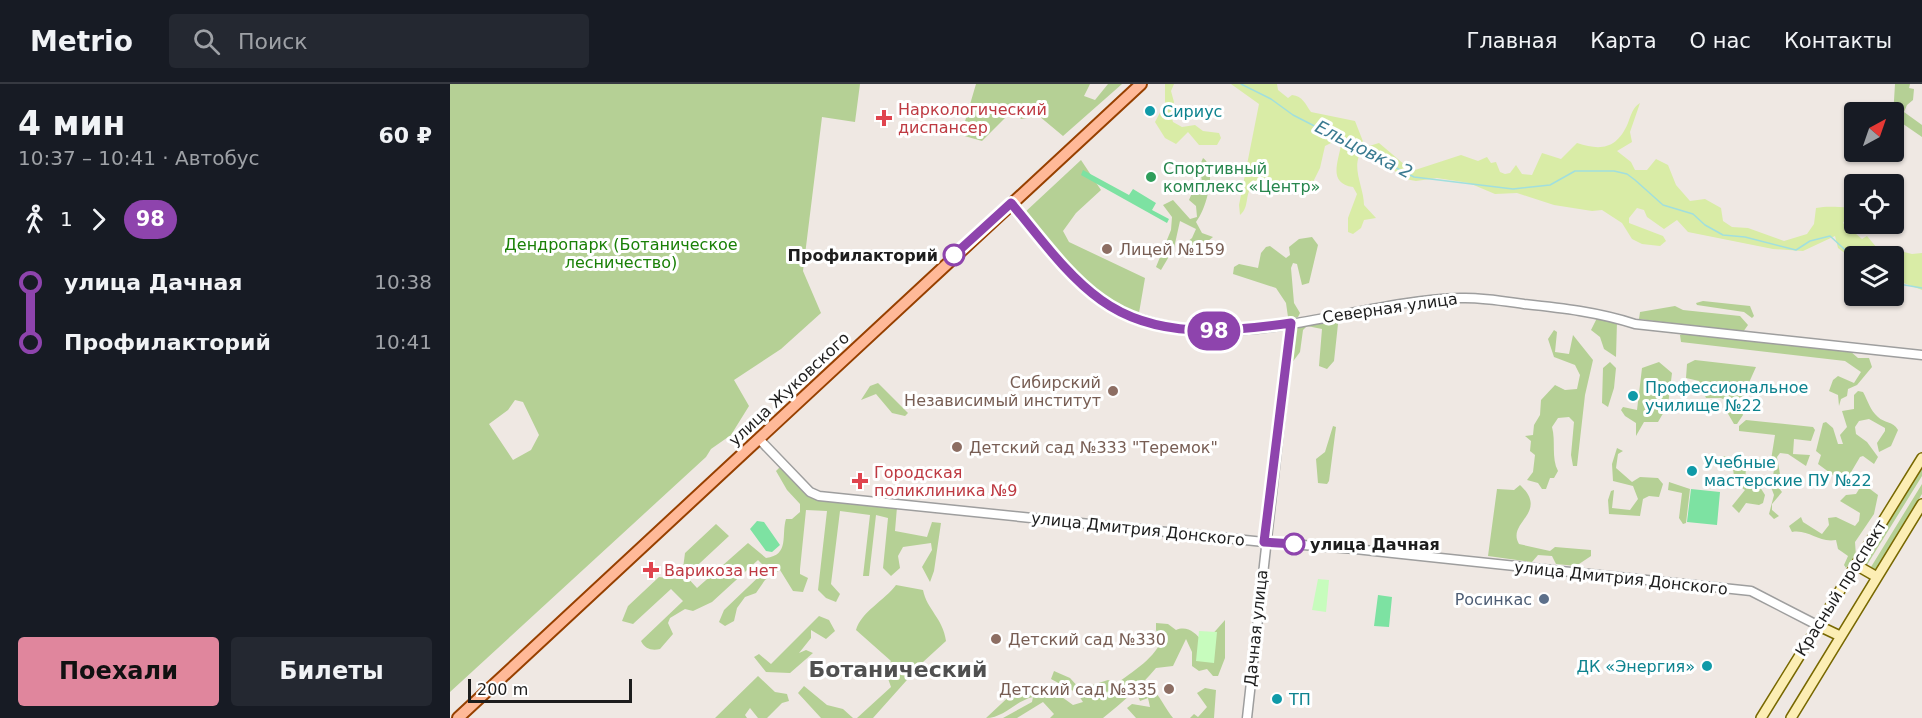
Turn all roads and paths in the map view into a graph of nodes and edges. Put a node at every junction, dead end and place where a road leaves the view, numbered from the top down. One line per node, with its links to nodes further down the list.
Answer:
1 (1141, 84): 2 (main road, улица Жуковского)
2 (1011, 203): 3 (street, Северная улица); 5 (main road, улица Жуковского)
3 (1291, 323): 4 (street, Северная улица); 8 (street, Дачная улица)
4 (1922, 355)
5 (759, 439): 8 (street, улица Дмитрия Донского); 13 (main road, улица Жуковского)
6 (1922, 458): 9 (main road, Красный проспект)
7 (1922, 504): 10 (main road, Красный проспект)
8 (1264, 542): 11 (street, улица Дмитрия Донского); 14 (street, Дачная улица)
9 (1856, 565): 10 (main road); 11 (main road, Красный проспект)
10 (1877, 577): 12 (main road, Красный проспект)
11 (1819, 626): 12 (main road); 15 (main road, Красный проспект)
12 (1840, 636): 16 (main road, Красный проспект)
13 (458, 718)
14 (1247, 718)
15 (1761, 718)
16 (1791, 718)

